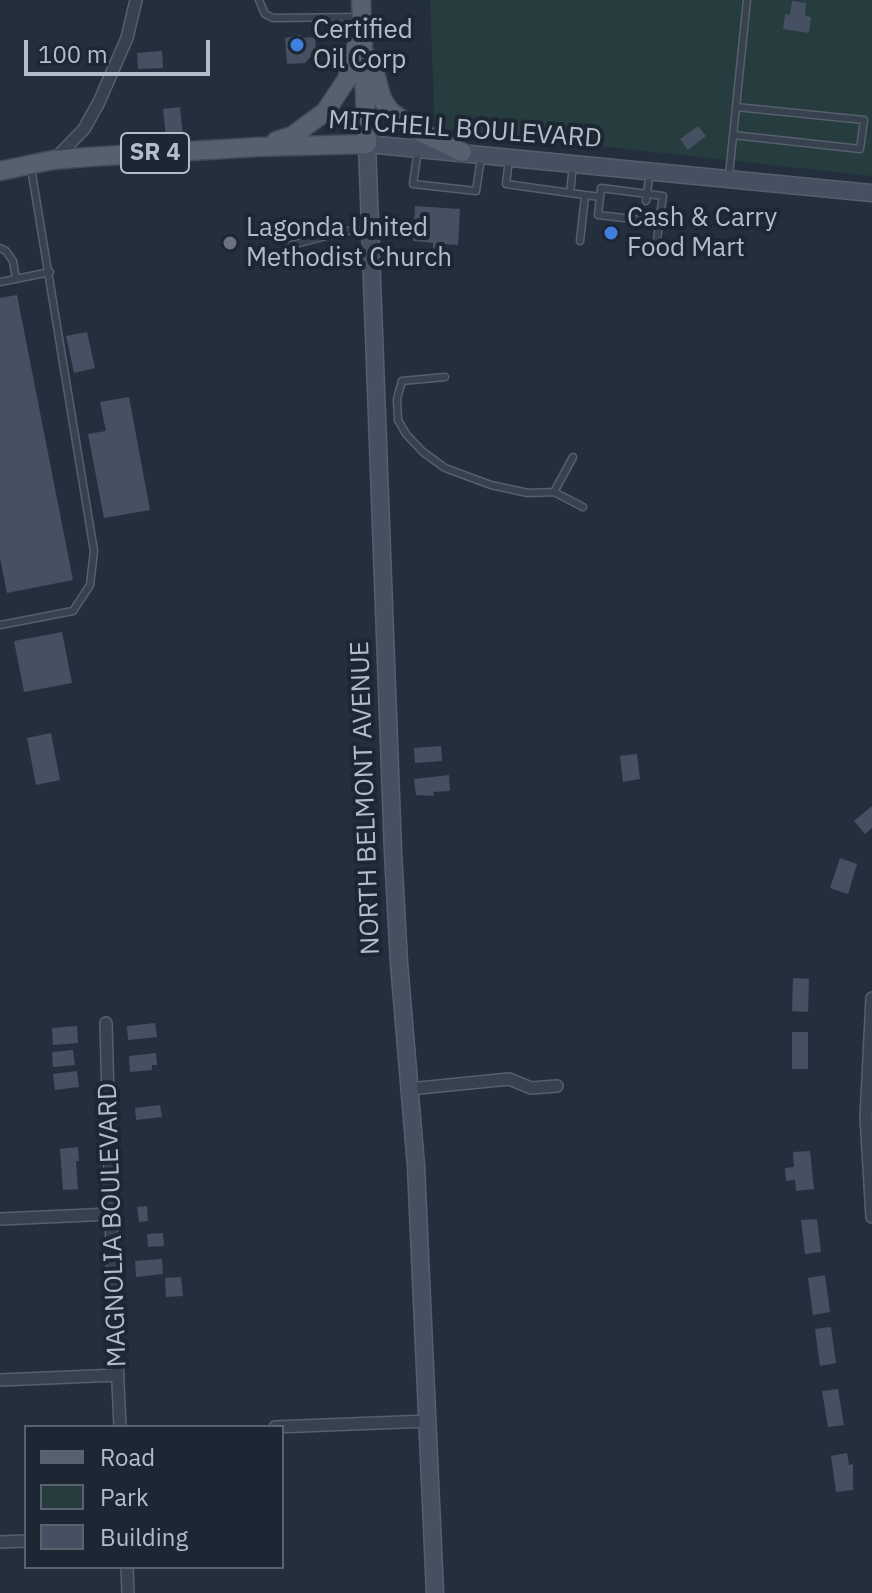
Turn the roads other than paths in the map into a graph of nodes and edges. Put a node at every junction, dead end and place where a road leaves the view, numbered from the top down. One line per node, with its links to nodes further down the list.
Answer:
1 (136, 0): 13 (street)
2 (259, 0): 4 (lane)
3 (747, 0): 5 (lane)
4 (362, 14): 7 (main road, NORTH BELMONT AVENUE); 8 (main road, SR 4); 10 (main road)
5 (736, 107): 6 (lane); 6 (lane)
6 (733, 135): 18 (lane)
7 (367, 144): 8 (main road, MITCHELL BOULEVARD / SR 4); 9 (street, MITCHELL BOULEVARD); 27 (street, NORTH BELMONT AVENUE)
8 (258, 147): 13 (main road, MITCHELL BOULEVARD / SR 4)
9 (418, 148): 10 (street, MITCHELL BOULEVARD); 11 (lane)
10 (462, 152): 11 (street, MITCHELL BOULEVARD)
11 (482, 154): 12 (street, MITCHELL BOULEVARD)
12 (510, 157): 14 (street, MITCHELL BOULEVARD); 20 (lane)
13 (53, 160): 15 (main road, SR 4)
14 (574, 163): 17 (street, MITCHELL BOULEVARD); 20 (lane)
15 (31, 164): 16 (main road, SR 4); 32 (lane)
16 (0, 171)
17 (650, 171): 18 (street, MITCHELL BOULEVARD); 24 (lane)
18 (728, 179): 21 (street, MITCHELL BOULEVARD)
19 (624, 191): 23 (lane); 24 (lane); 25 (lane)
20 (570, 193): 22 (lane)
21 (872, 193)
22 (585, 196): 23 (lane); 28 (lane)
23 (600, 197): 26 (lane)
24 (647, 197): 26 (lane)
25 (623, 200)
26 (659, 222): 31 (lane)
27 (370, 230): 29 (lane); 37 (street, NORTH BELMONT AVENUE)
28 (580, 241)
29 (288, 246)
30 (0, 248): 33 (lane)
31 (656, 250)
32 (50, 272): 33 (lane); 41 (lane)
33 (16, 279): 34 (lane)
34 (0, 282)
35 (445, 377): 36 (lane)
36 (398, 418): 37 (lane); 39 (lane)
37 (377, 420): 45 (street, NORTH BELMONT AVENUE)
38 (573, 457): 39 (lane)
39 (554, 492): 40 (lane)
40 (583, 507)
41 (0, 625)
42 (872, 998): 46 (street)
43 (106, 1023): 47 (street, MAGNOLIA BOULEVARD)
44 (557, 1086): 45 (street)
45 (409, 1089): 52 (street, NORTH BELMONT AVENUE)
46 (869, 1117): 48 (street)
47 (111, 1214): 49 (street); 50 (street, MAGNOLIA BOULEVARD)
48 (872, 1217)
49 (0, 1219)
50 (118, 1375): 51 (street); 53 (street, MAGNOLIA BOULEVARD)
51 (0, 1380)
52 (428, 1421): 54 (street); 59 (street, NORTH BELMONT AVENUE)
53 (120, 1425)
54 (284, 1427)
55 (24, 1541): 56 (street)
56 (0, 1542)
57 (127, 1569): 58 (street)
58 (128, 1593)
59 (435, 1593)

